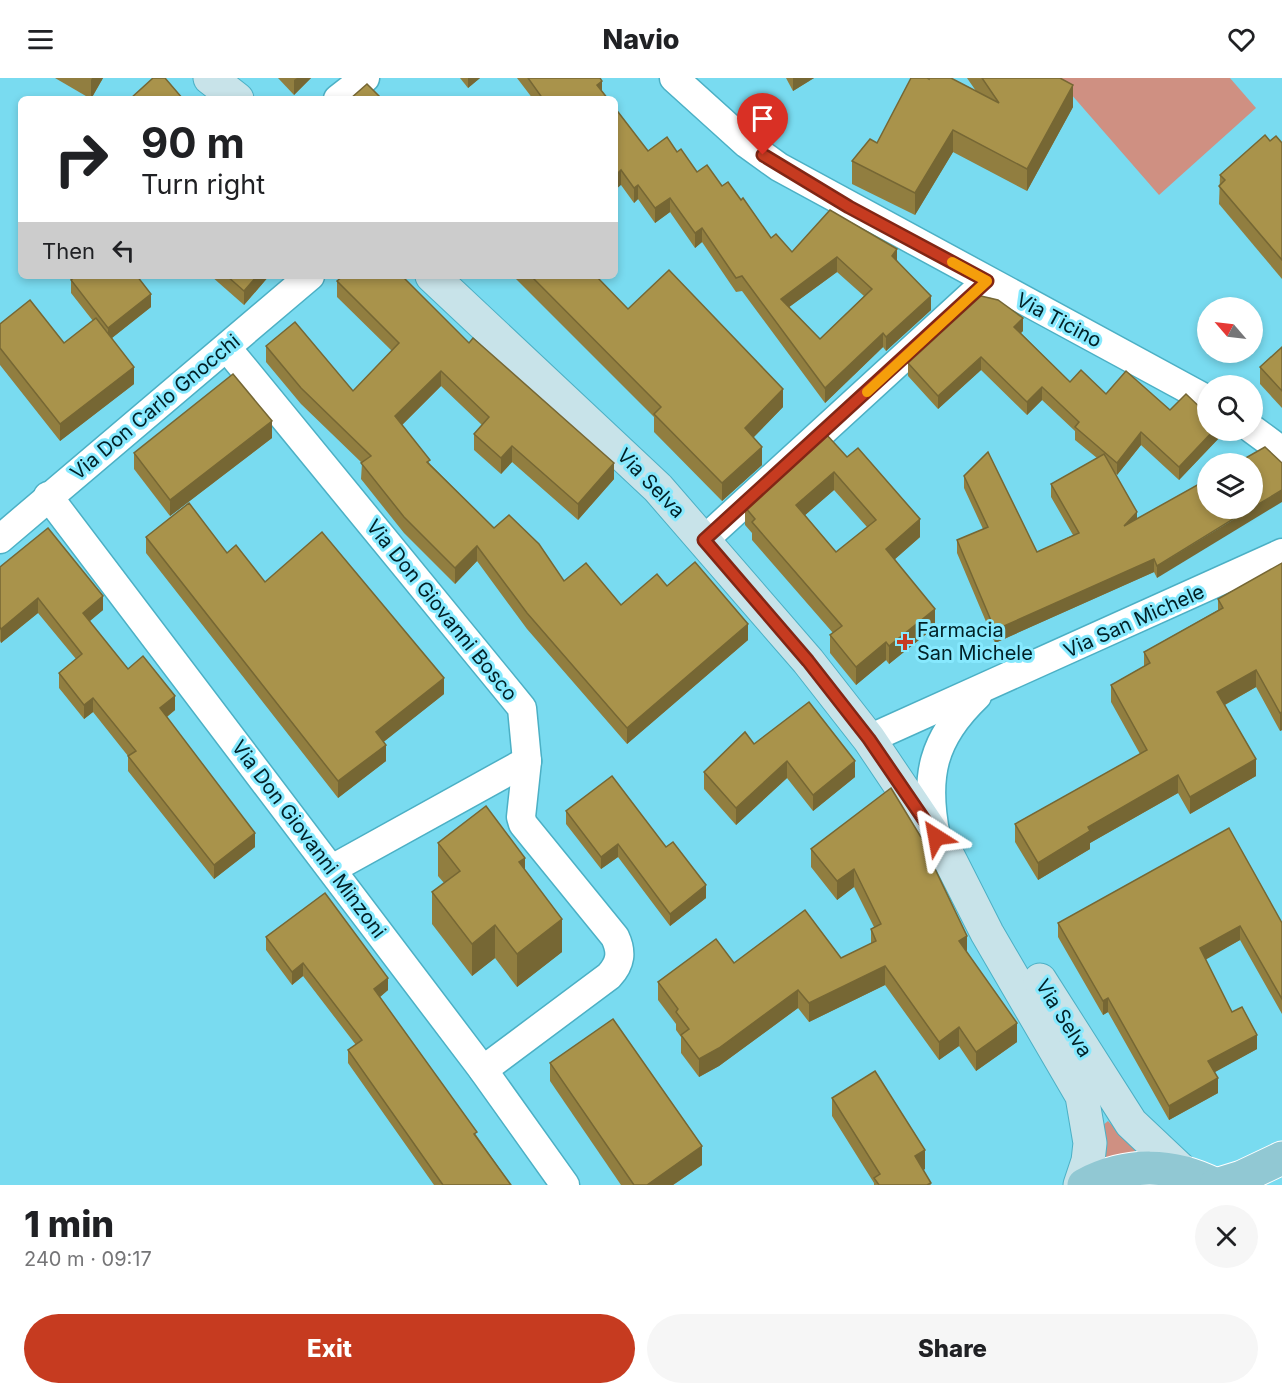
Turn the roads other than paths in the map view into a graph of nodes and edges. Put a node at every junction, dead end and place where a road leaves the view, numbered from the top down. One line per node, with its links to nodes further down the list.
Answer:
1 (210, 78): 4 (main road)
2 (365, 78): 5 (street)
3 (674, 78): 8 (street, Via Ticino)
4 (233, 96)
5 (342, 96)
6 (307, 279): 9 (street, Via Don Carlo Gnocchi)
7 (435, 279): 15 (main road, Via Selva)
8 (987, 281): 10 (street, Via Ticino); 15 (street)
9 (227, 348): 13 (street, Via Don Carlo Gnocchi); 19 (street, Via Don Giovanni Bosco)
10 (1197, 394)
11 (1263, 437): 12 (street)
12 (1282, 451)
13 (48, 496): 14 (street, Via Don Carlo Gnocchi); 21 (street, Via Don Giovanni Minzoni)
14 (0, 539)
15 (704, 540): 18 (main road, Via Selva)
16 (1282, 554): 17 (street, Via San Michele)
17 (987, 687): 18 (street, Via San Michele); 20 (street, Via San Michele)
18 (869, 739): 20 (main road, Via Selva)
19 (527, 761): 21 (street); 22 (street, Via Don Giovanni Bosco)
20 (943, 848): 24 (main road, Via Selva); 26 (main road, Via Selva)
21 (332, 868): 22 (street, Via Don Giovanni Minzoni)
22 (483, 1070): 25 (street, Via Don Giovanni Minzoni)
23 (1282, 1158): 27 (main road)
24 (1183, 1172): 26 (main road); 27 (main road)
25 (565, 1185)
26 (1082, 1185)
27 (1216, 1185)

